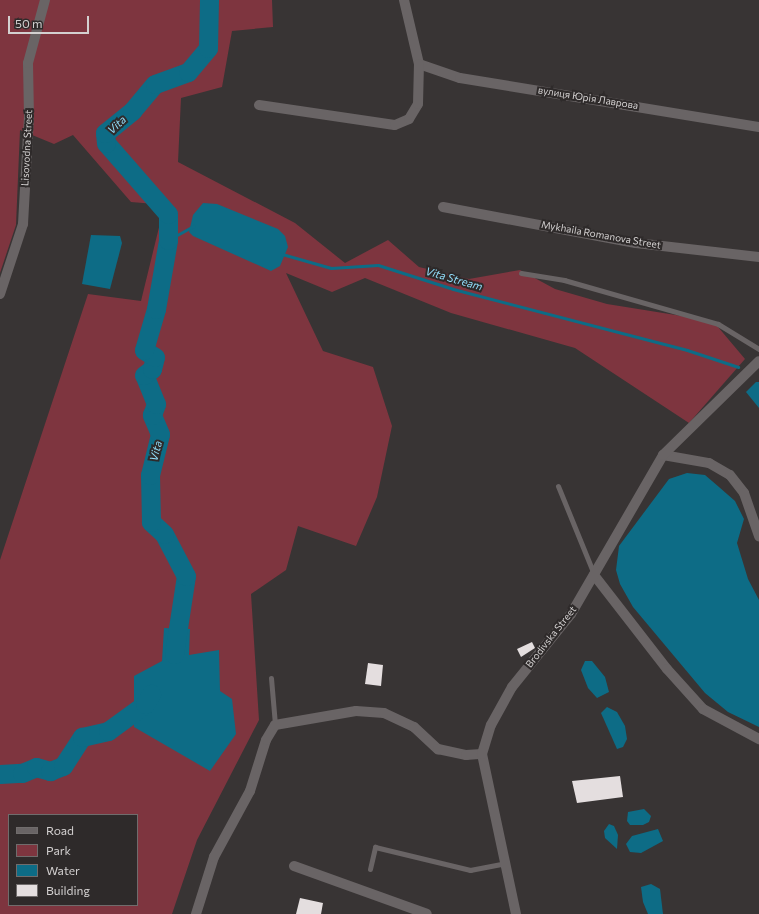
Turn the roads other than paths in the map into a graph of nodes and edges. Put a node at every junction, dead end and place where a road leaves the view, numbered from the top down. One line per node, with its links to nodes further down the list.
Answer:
1 (45, 0): 9 (street, Lisovodna Street)
2 (404, 0): 3 (street)
3 (419, 64): 4 (street); 5 (street, вулиця Юрія Лаврова)
4 (259, 105)
5 (759, 127)
6 (444, 207): 7 (street, Mykhaila Romanova Street)
7 (759, 257)
8 (521, 273): 10 (lane)
9 (0, 294)
10 (759, 349)
11 (759, 361): 12 (street, Brodivska Street)
12 (663, 455): 14 (street); 15 (street, Brodivska Street)
13 (558, 486): 15 (lane)
14 (758, 531)
15 (594, 575): 18 (street); 19 (street, Brodivska Street)
16 (271, 678): 17 (lane)
17 (275, 725): 19 (street); 23 (street)
18 (759, 739)
19 (482, 754): 20 (street)
20 (507, 863): 22 (lane); 25 (street)
21 (294, 866): 24 (street)
22 (370, 869)
23 (196, 914)
24 (427, 914)
25 (516, 914)

